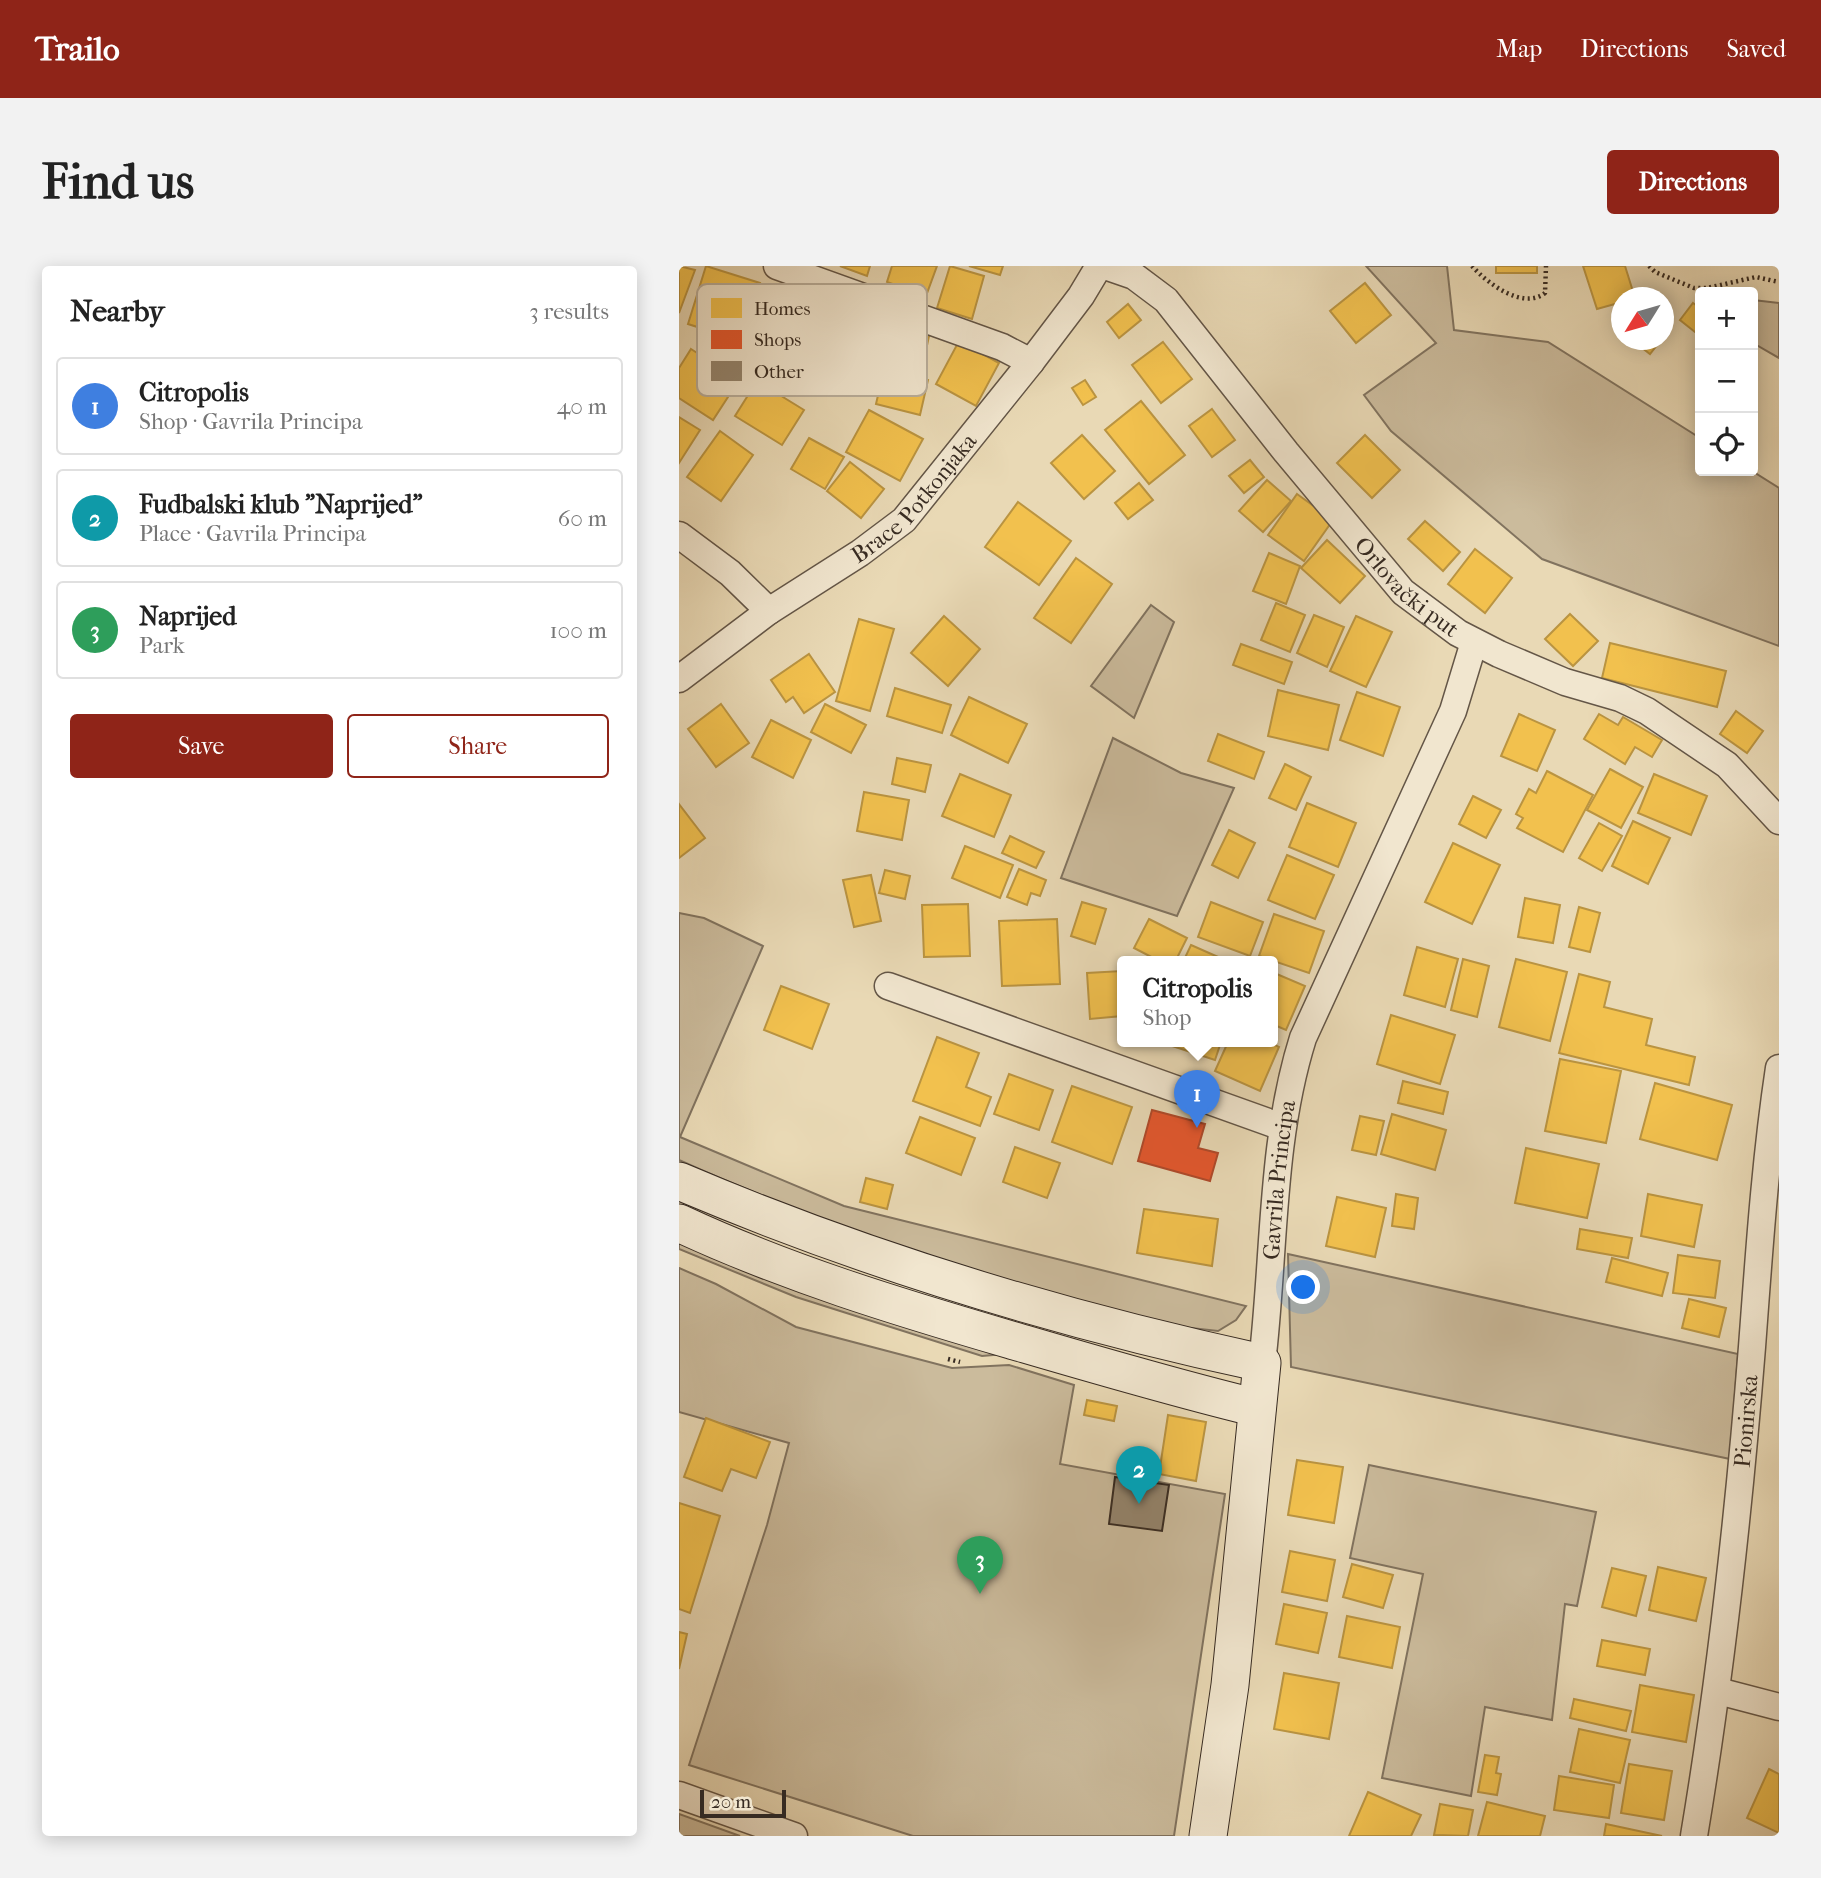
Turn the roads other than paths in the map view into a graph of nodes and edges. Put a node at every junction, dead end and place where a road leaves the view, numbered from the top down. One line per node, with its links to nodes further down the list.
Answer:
1 (777, 266): 4 (street)
2 (1099, 266): 6 (street, Brace Potkonjaka)
3 (1105, 266): 9 (street, Orlovački put)
4 (827, 284)
5 (927, 320): 6 (street)
6 (1031, 362): 8 (street, Brace Potkonjaka)
7 (679, 535): 8 (street)
8 (769, 611): 10 (street, Brace Potkonjaka)
9 (1474, 642): 11 (street, Orlovački put); 14 (street, Gavrila Principa)
10 (679, 679)
11 (1779, 821)
12 (888, 986): 14 (street)
13 (1779, 1068): 19 (street, Pionirska)
14 (1282, 1127): 17 (street, Gavrila Principa)
15 (679, 1181): 17 (main road)
16 (679, 1223): 18 (main road)
17 (1262, 1363): 18 (main road, Gavrila Principa)
18 (1257, 1408): 23 (main road, Gavrila Principa)
19 (1718, 1691): 20 (street); 24 (street, Pionirska)
20 (1779, 1707)
21 (679, 1795): 22 (street)
22 (794, 1836)
23 (1208, 1836)
24 (1694, 1836)

